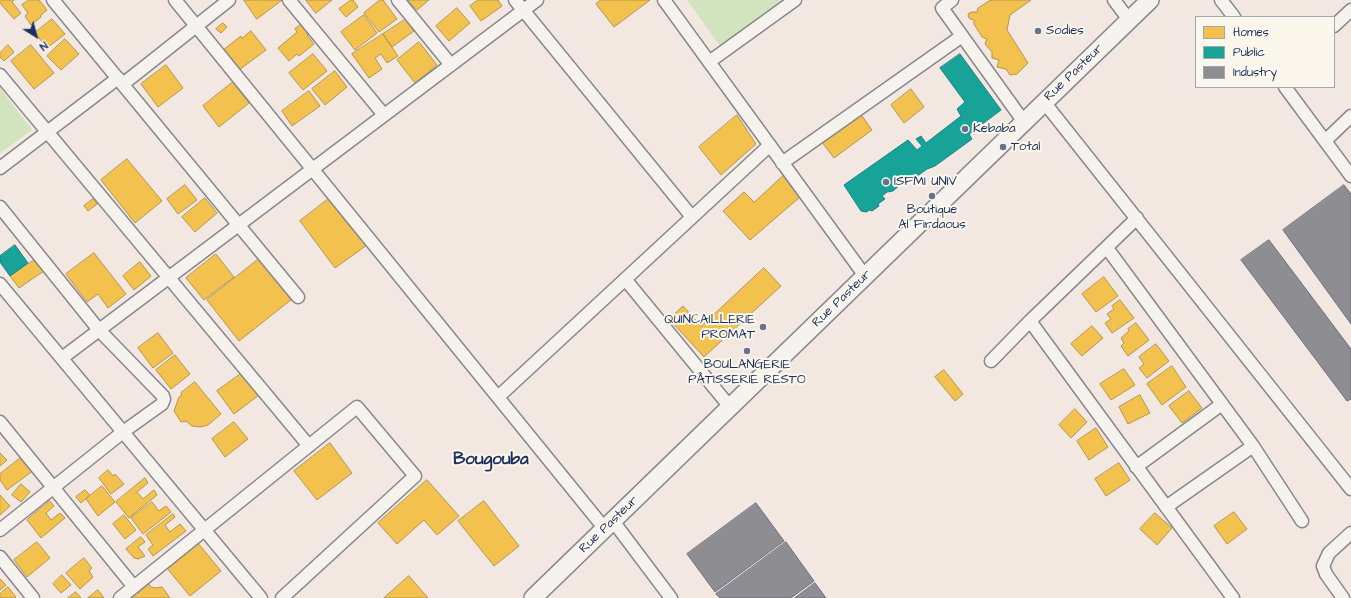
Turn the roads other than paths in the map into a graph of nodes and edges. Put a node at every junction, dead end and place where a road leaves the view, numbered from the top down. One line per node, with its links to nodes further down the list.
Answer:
1 (53, 0): 24 (street)
2 (174, 0): 19 (street)
3 (229, 0): 19 (street)
4 (289, 0): 27 (street)
5 (398, 0): 22 (street)
6 (515, 0): 14 (street)
7 (537, 0): 14 (street)
8 (664, 0): 21 (street)
9 (795, 0): 21 (street)
10 (952, 0): 20 (street)
11 (1114, 0): 17 (street)
12 (1150, 0): 17 (main road, Rue Pasteur)
13 (1221, 0): 16 (street)
14 (524, 10): 22 (street); 38 (street)
15 (1351, 10): 18 (street)
16 (1233, 16)
17 (1129, 20): 26 (main road, Rue Pasteur)
18 (1335, 25)
19 (196, 26): 24 (street); 35 (street)
20 (962, 36): 29 (street); 33 (street)
21 (709, 62): 32 (street)
22 (451, 65): 27 (street)
23 (0, 75): 30 (street)
24 (120, 81): 30 (street); 40 (street)
25 (1286, 88): 31 (street)
26 (1044, 102): 29 (main road, Rue Pasteur); 39 (street)
27 (384, 116): 35 (street)
28 (1351, 116): 31 (street)
29 (1024, 122): 42 (main road, Rue Pasteur)
30 (47, 132): 34 (street); 43 (street)
31 (1325, 141): 36 (street)
32 (770, 145): 33 (street); 38 (street)
33 (782, 163): 42 (street)
34 (0, 168)
35 (312, 169): 40 (street); 51 (street)
36 (1351, 176)
37 (0, 207): 48 (street)
38 (692, 217): 44 (street)
39 (1137, 218): 41 (street); 60 (street)
40 (239, 225): 43 (street); 46 (street)
41 (1107, 248): 47 (street); 52 (street)
42 (865, 276): 53 (main road, Rue Pasteur)
43 (169, 278): 48 (street); 56 (street)
44 (625, 279): 51 (street); 53 (street)
45 (0, 284): 49 (street)
46 (298, 297)
47 (1030, 322): 50 (street); 58 (street)
48 (99, 330): 49 (street); 55 (street)
49 (62, 358): 55 (street)
50 (991, 361)
51 (498, 397): 63 (street)
52 (1222, 404): 57 (street); 58 (street)
53 (730, 407): 63 (main road, Rue Pasteur)
54 (2, 427): 59 (street)
55 (123, 432): 59 (street); 65 (street)
56 (309, 446): 65 (street); 72 (street)
57 (1253, 446): 61 (street); 62 (street)
58 (1136, 467): 61 (street)
59 (54, 488): 64 (street); 68 (street)
60 (1351, 489)
61 (1166, 507): 75 (street)
62 (1302, 520)
63 (609, 525): 73 (main road, Rue Pasteur); 74 (street)
64 (0, 530)
65 (205, 530): 68 (street); 71 (street)
66 (1351, 533): 76 (street)
67 (0, 557): 69 (street)
68 (134, 587): 70 (street)
69 (33, 598)
70 (120, 598)
71 (261, 598)
72 (282, 598)
73 (533, 598)
74 (671, 598)
75 (1233, 598)
76 (1343, 598)

